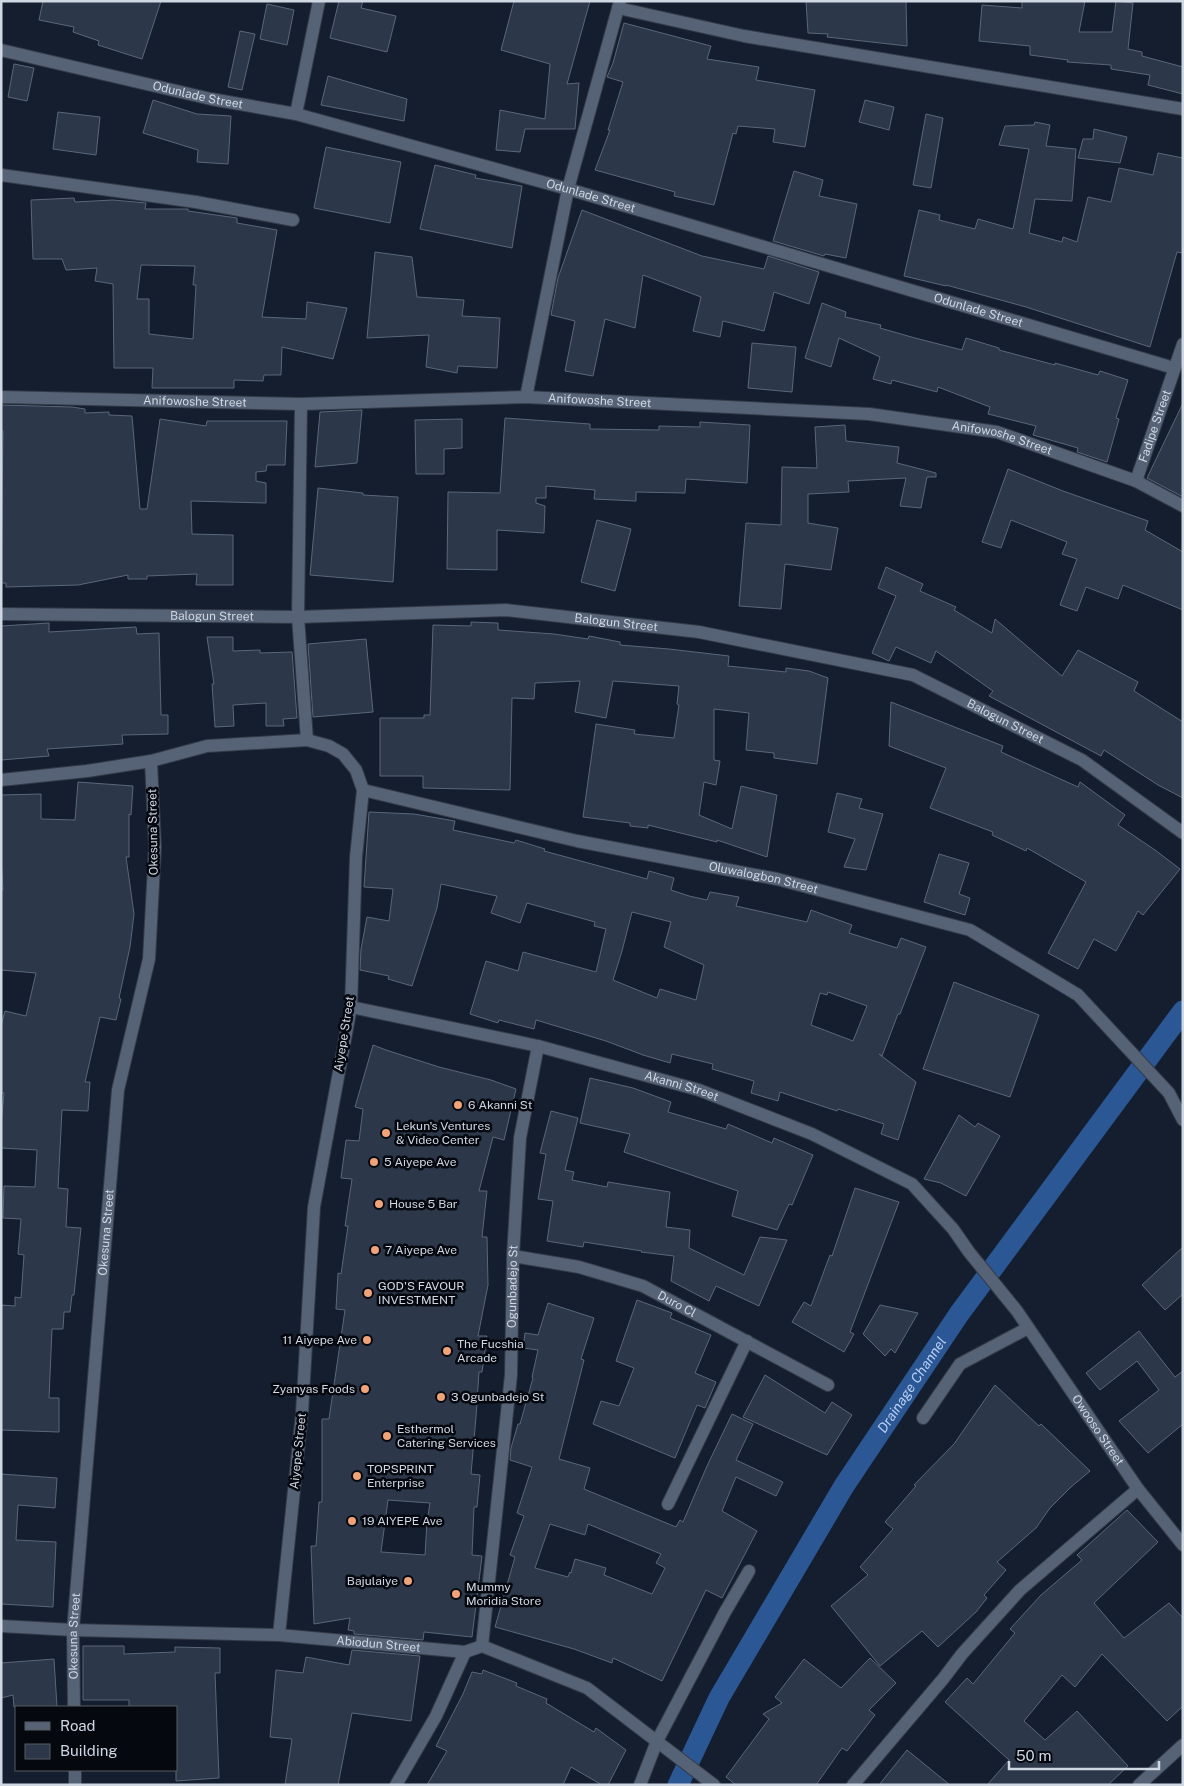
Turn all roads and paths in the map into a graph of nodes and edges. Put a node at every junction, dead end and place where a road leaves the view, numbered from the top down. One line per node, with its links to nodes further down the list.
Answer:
1 (320, 1): 5 (street)
2 (619, 4): 4 (street); 7 (street)
3 (1, 50): 5 (street, Odunlade Street)
4 (1183, 109)
5 (296, 114): 7 (street, Odunlade Street)
6 (1, 175): 8 (street)
7 (568, 190): 10 (street, Odunlade Street); 12 (street)
8 (294, 220)
9 (1183, 344): 10 (street, Fadipe Street)
10 (1174, 368): 14 (street, Fadipe Street)
11 (1, 397): 13 (street, Anifowoshe Street)
12 (526, 397): 13 (street, Anifowoshe Street); 14 (street, Anifowoshe Street)
13 (301, 404): 17 (street)
14 (1136, 481): 15 (street, Anifowoshe Street)
15 (1183, 506)
16 (1, 614): 17 (street, Balogun Street)
17 (298, 617): 18 (street); 22 (street, Balogun Street)
18 (307, 740): 19 (street, Aiyepe Street); 21 (street, Aiyepe Street)
19 (150, 761): 20 (street, Aiyepe Street); 37 (street, Okesuna Street)
20 (1, 780)
21 (363, 790): 23 (street, Aiyepe Street); 25 (street, Oluwalogbon Street)
22 (1183, 833)
23 (351, 1007): 24 (street, Akanni Street); 38 (street, Aiyepe Street)
24 (538, 1046): 26 (street, Ogunbadejo St); 27 (street, Akanni Street)
25 (1183, 1120)
26 (513, 1256): 29 (street, Duro Cl); 39 (street, Ogunbadejo St)
27 (1017, 1311): 28 (street, Owooso Street)
28 (1028, 1328): 31 (street); 32 (street, Owooso Street)
29 (747, 1341): 30 (street, Duro Cl); 33 (street)
30 (828, 1385)
31 (923, 1418)
32 (1138, 1489): 34 (street, Owooso Street); 49 (street)
33 (668, 1504)
34 (1183, 1545)
35 (749, 1571): 42 (street)
36 (1, 1626): 37 (street, Abiodun Street)
37 (73, 1630): 38 (street, Abiodun Street); 41 (street, Okesuna Street)
38 (279, 1635): 40 (street, Abiodun Street)
39 (482, 1646): 40 (street, Abiodun Street); 42 (street)
40 (465, 1652): 46 (street)
41 (74, 1706)
42 (661, 1744): 47 (street); 48 (street)
43 (1183, 1745): 50 (street)
44 (75, 1771): 45 (street)
45 (76, 1785)
46 (396, 1785)
47 (640, 1785)
48 (714, 1785)
49 (853, 1785)
50 (1140, 1785)

